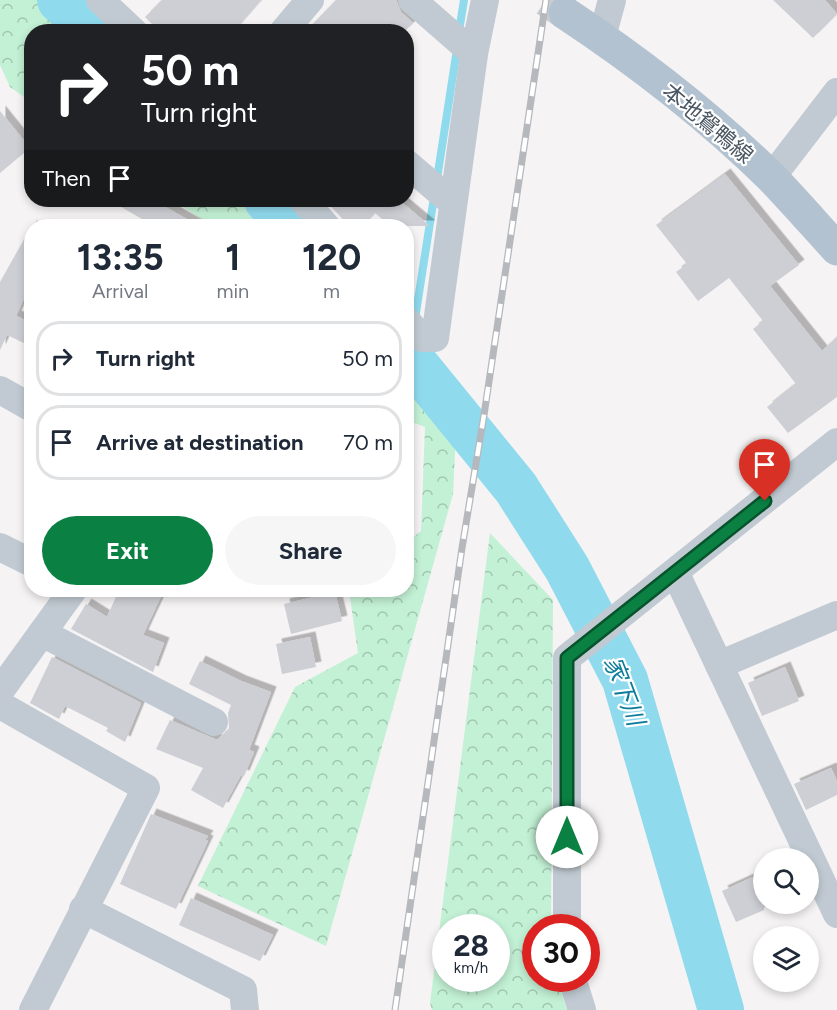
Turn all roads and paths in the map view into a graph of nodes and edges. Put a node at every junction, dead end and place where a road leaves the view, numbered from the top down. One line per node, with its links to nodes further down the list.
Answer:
1 (310, 0): 6 (street)
2 (412, 0): 8 (street)
3 (485, 0): 8 (street)
4 (612, 0): 7 (street)
5 (565, 14): 7 (main road, 本地鴛鴨線)
6 (290, 24)
7 (602, 37): 11 (main road, 本地鴛鴨線)
8 (474, 54): 12 (street)
9 (837, 92): 11 (street)
10 (414, 170): 12 (street)
11 (771, 178): 15 (main road, 本地鴛鴨線)
12 (453, 203): 16 (street)
13 (309, 207): 14 (street)
14 (320, 219)
15 (837, 249)
16 (414, 329)
17 (0, 390): 18 (street)
18 (24, 404)
19 (837, 442): 22 (street)
20 (0, 547): 21 (street)
21 (24, 560)
22 (676, 574): 26 (street); 31 (street)
23 (68, 597): 25 (street)
24 (837, 615): 26 (street)
25 (42, 633): 27 (street); 29 (street)
26 (719, 665): 32 (street)
27 (0, 691)
28 (0, 705): 30 (street)
29 (214, 722)
30 (83, 909): 34 (street); 35 (street)
31 (567, 914)
32 (837, 914)
33 (576, 992): 36 (street)
34 (244, 1000)
35 (33, 1010)
36 (582, 1010)

